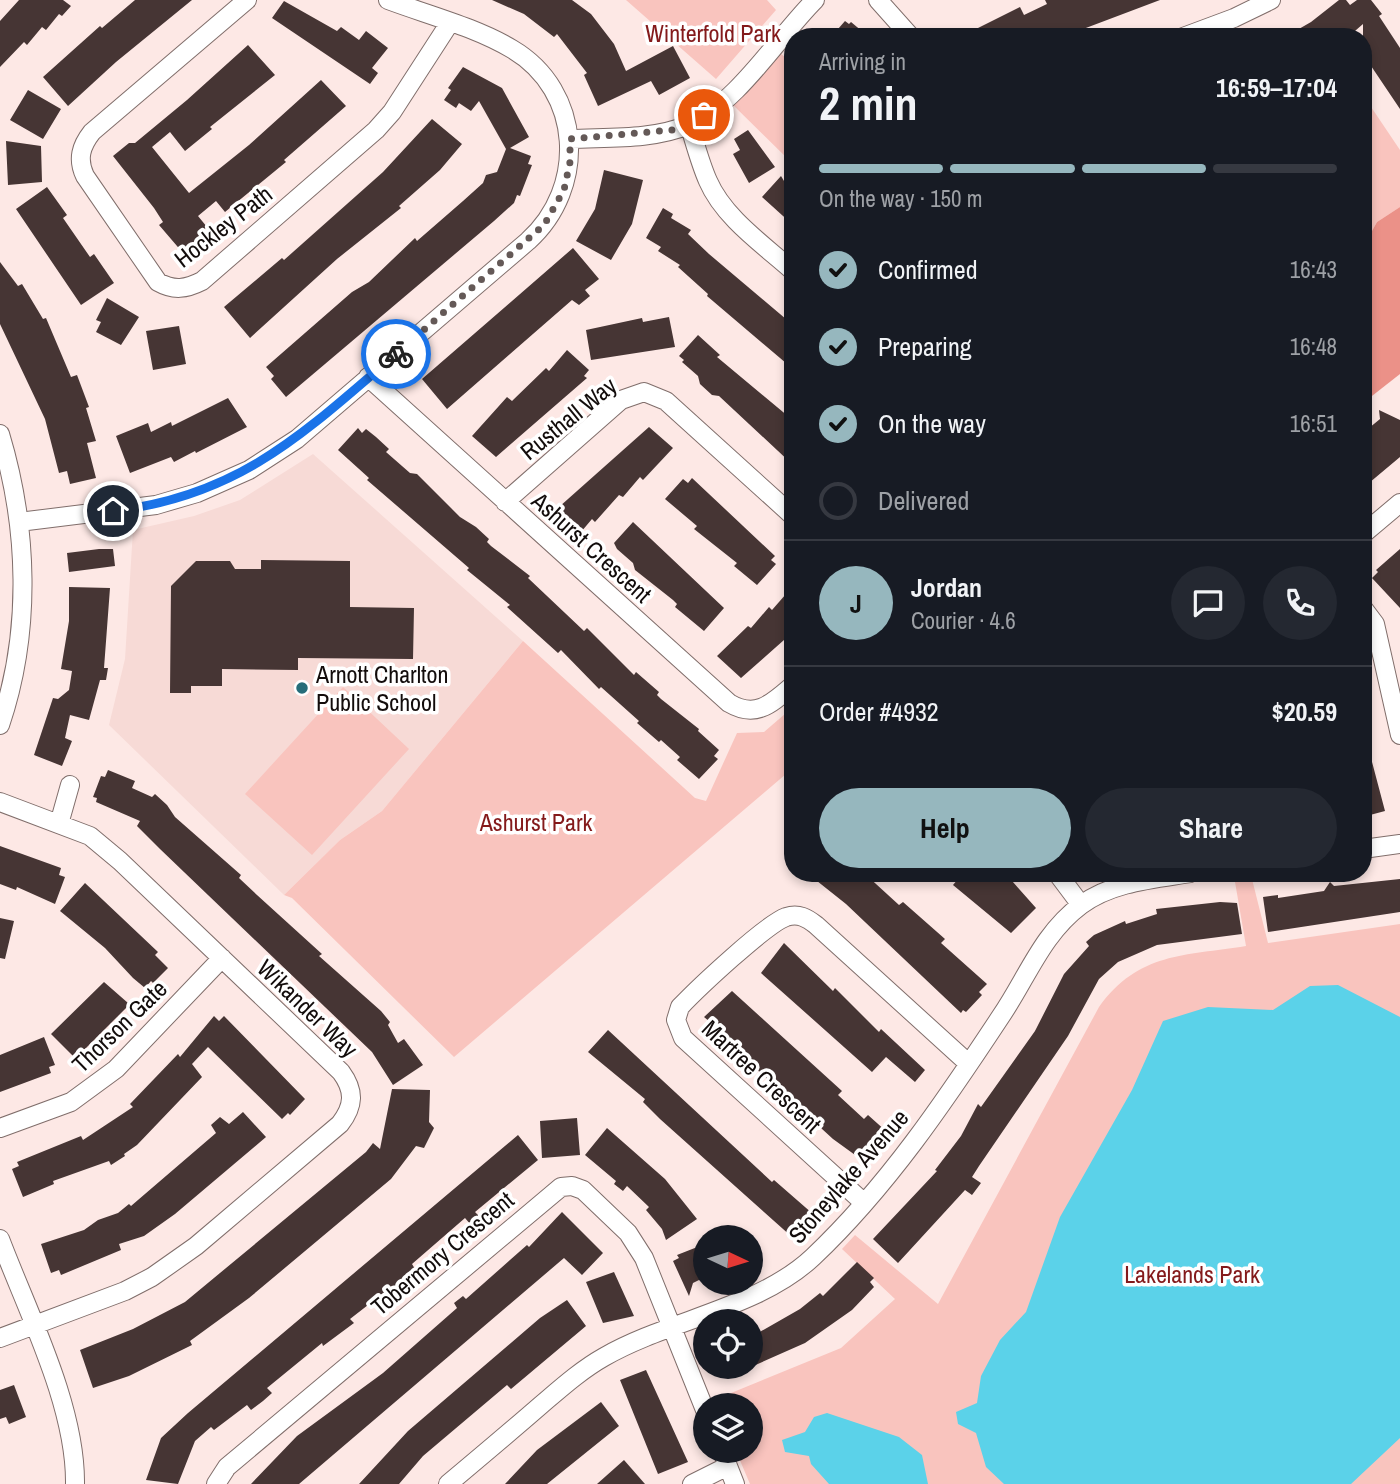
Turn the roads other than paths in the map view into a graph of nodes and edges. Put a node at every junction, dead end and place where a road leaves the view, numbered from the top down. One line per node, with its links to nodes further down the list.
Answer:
1 (247, 0): 6 (street, Hockley Path)
2 (388, 0): 6 (street)
3 (815, 0): 7 (street)
4 (878, 0): 8 (street)
5 (1271, 0): 9 (street)
6 (449, 24): 12 (street)
7 (789, 28)
8 (903, 28)
9 (1207, 28)
10 (784, 34): 11 (street)
11 (689, 124): 12 (street); 13 (street)
12 (570, 139): 14 (street)
13 (784, 263)
14 (368, 377): 16 (street, Ashurst Crescent); 19 (street)
15 (0, 434): 19 (street)
16 (505, 502): 18 (street, Rusthall Way); 22 (street, Ashurst Crescent)
17 (1400, 503): 20 (street)
18 (784, 508)
19 (19, 522): 23 (street)
20 (1372, 526)
21 (1372, 620): 24 (street)
22 (784, 692)
23 (0, 725)
24 (1400, 735)
25 (70, 785): 27 (street)
26 (0, 802): 27 (street, Wikander Way)
27 (59, 824): 33 (street, Wikander Way)
28 (1400, 844): 29 (street)
29 (1372, 848)
30 (1064, 882): 32 (street)
31 (1142, 882): 32 (street, Stoneylake Avenue)
32 (1081, 905): 34 (street, Stoneylake Avenue)
33 (222, 958): 35 (street, Thorson Gate); 38 (street, Wikander Way)
34 (969, 1063): 36 (street, Stoneylake Avenue); 36 (street, Martree Crescent)
35 (0, 1128)
36 (863, 1202): 39 (street, Stoneylake Avenue)
37 (0, 1239): 38 (street)
38 (33, 1326): 40 (street, Wikander Way); 44 (street)
39 (672, 1327): 41 (street); 45 (street, Tobermory Crescent); 46 (street, Stoneylake Avenue)
40 (0, 1338)
41 (698, 1393)
42 (719, 1463): 47 (street)
43 (727, 1463): 48 (street)
44 (75, 1484)
45 (216, 1484)
46 (449, 1484)
47 (692, 1484)
48 (736, 1484)

